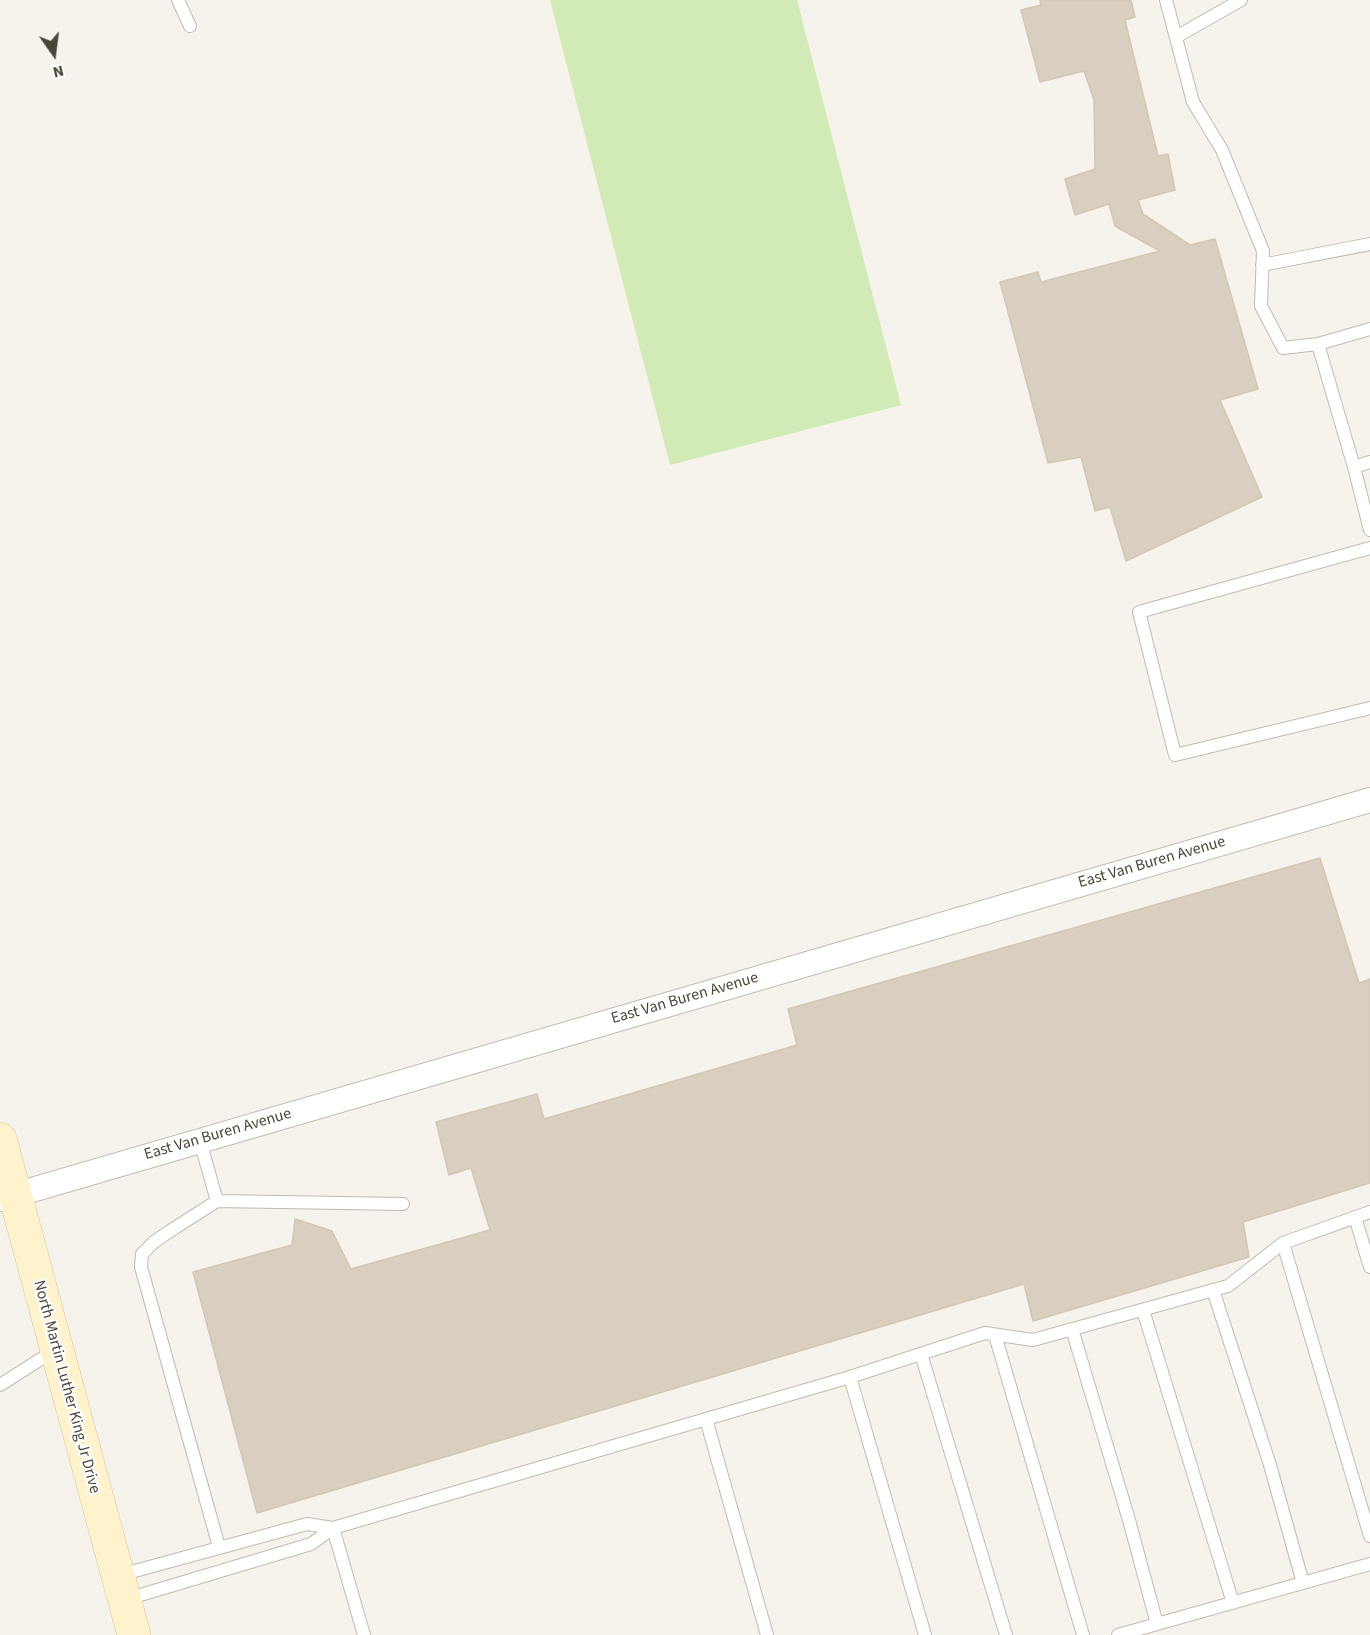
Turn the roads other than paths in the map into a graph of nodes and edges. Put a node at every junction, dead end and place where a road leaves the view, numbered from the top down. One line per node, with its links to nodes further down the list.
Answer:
1 (178, 0): 4 (lane)
2 (1166, 0): 5 (lane)
3 (1241, 0): 5 (lane)
4 (190, 26)
5 (1176, 37): 7 (lane)
6 (1370, 244): 7 (lane)
7 (1262, 265): 9 (lane)
8 (1370, 329): 9 (lane)
9 (1318, 344): 11 (lane)
10 (1370, 462): 11 (lane)
11 (1354, 467): 12 (lane)
12 (1370, 530)
13 (1370, 548): 14 (lane)
14 (1370, 708)
15 (1370, 800): 17 (street, East Van Buren Avenue)
16 (0, 1139): 18 (street, North Martin Luther King Jr Drive)
17 (200, 1141): 18 (street, East Van Buren Avenue); 19 (lane)
18 (7, 1197): 29 (street, North Martin Luther King Jr Drive)
19 (217, 1201): 20 (lane); 37 (lane)
20 (403, 1204)
21 (1370, 1212): 22 (lane)
22 (1355, 1217): 23 (lane); 24 (lane)
23 (1283, 1243): 25 (lane); 36 (lane)
24 (1370, 1267)
25 (1213, 1290): 26 (lane); 40 (lane)
26 (1143, 1310): 27 (lane); 42 (lane)
27 (1072, 1329): 28 (lane); 43 (lane)
28 (995, 1335): 30 (lane); 49 (lane)
29 (56, 1349): 32 (lane); 41 (street, North Martin Luther King Jr Drive)
30 (921, 1354): 31 (lane); 48 (lane)
31 (850, 1377): 33 (lane); 47 (lane)
32 (0, 1385)
33 (706, 1419): 34 (lane); 46 (lane)
34 (333, 1528): 35 (lane); 38 (lane); 45 (lane)
35 (269, 1533): 37 (lane); 38 (lane)
36 (1370, 1536)
37 (219, 1547): 41 (lane)
38 (275, 1555): 41 (lane)
39 (1370, 1564): 40 (lane)
40 (1303, 1583): 42 (lane)
41 (122, 1588): 44 (street, North Martin Luther King Jr Drive)
42 (1233, 1603): 43 (lane)
43 (1152, 1628): 50 (lane)
44 (134, 1635)
45 (364, 1635)
46 (767, 1635)
47 (925, 1635)
48 (1006, 1635)
49 (1083, 1635)
50 (1118, 1635)

